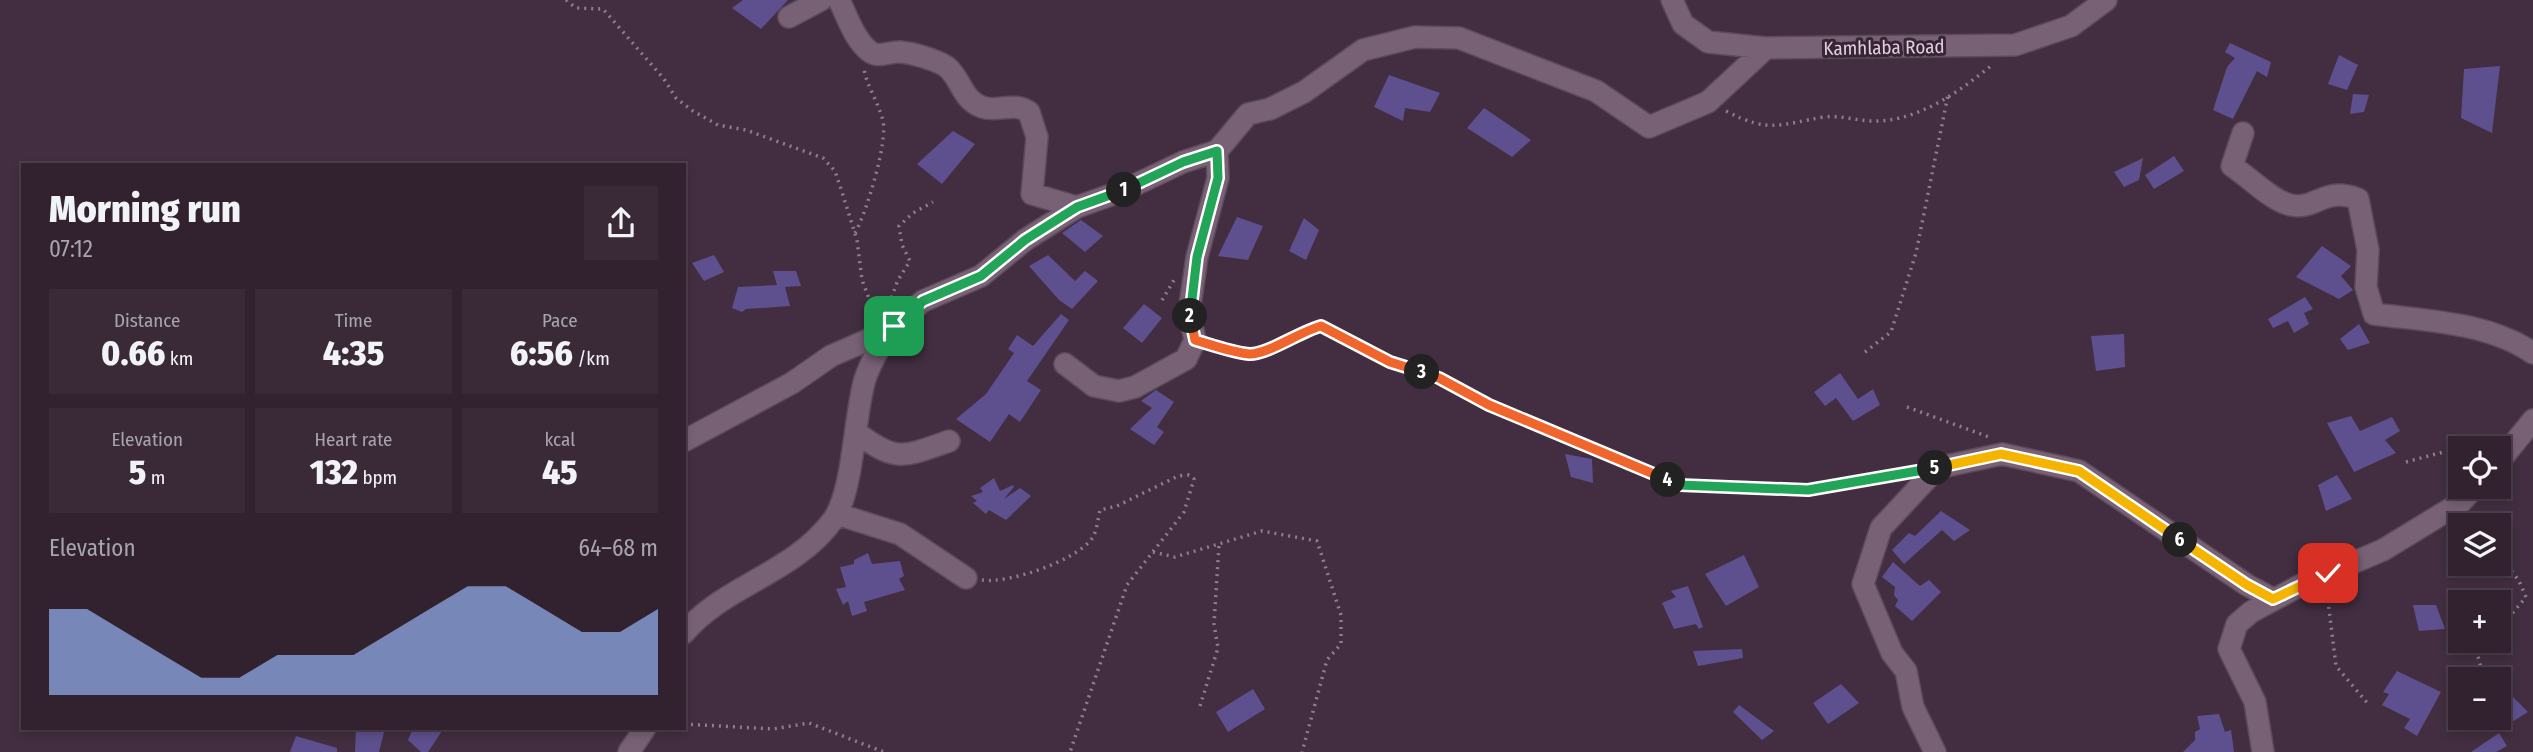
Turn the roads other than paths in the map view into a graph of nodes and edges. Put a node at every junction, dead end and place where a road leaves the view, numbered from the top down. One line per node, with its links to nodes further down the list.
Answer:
1 (821, 0): 5 (street)
2 (839, 0): 9 (street)
3 (1672, 0): 6 (street, Kamhlaba Road)
4 (2106, 0): 6 (street, Kamhlaba Road)
5 (789, 17)
6 (1766, 48): 8 (street)
7 (2243, 133): 11 (street)
8 (1217, 151): 9 (street); 12 (street)
9 (1077, 207): 10 (street)
10 (889, 325): 14 (street); 15 (street)
11 (2533, 353)
12 (1065, 364)
13 (2527, 426): 17 (street)
14 (856, 432): 16 (street); 19 (street)
15 (686, 440)
16 (949, 441)
17 (2511, 447)
18 (2464, 499): 21 (street)
19 (837, 514): 20 (street); 22 (street)
20 (966, 578)
21 (2273, 599): 25 (street); 26 (street)
22 (686, 631)
23 (644, 730): 24 (street)
24 (629, 752)
25 (1935, 752)
26 (2263, 752)

